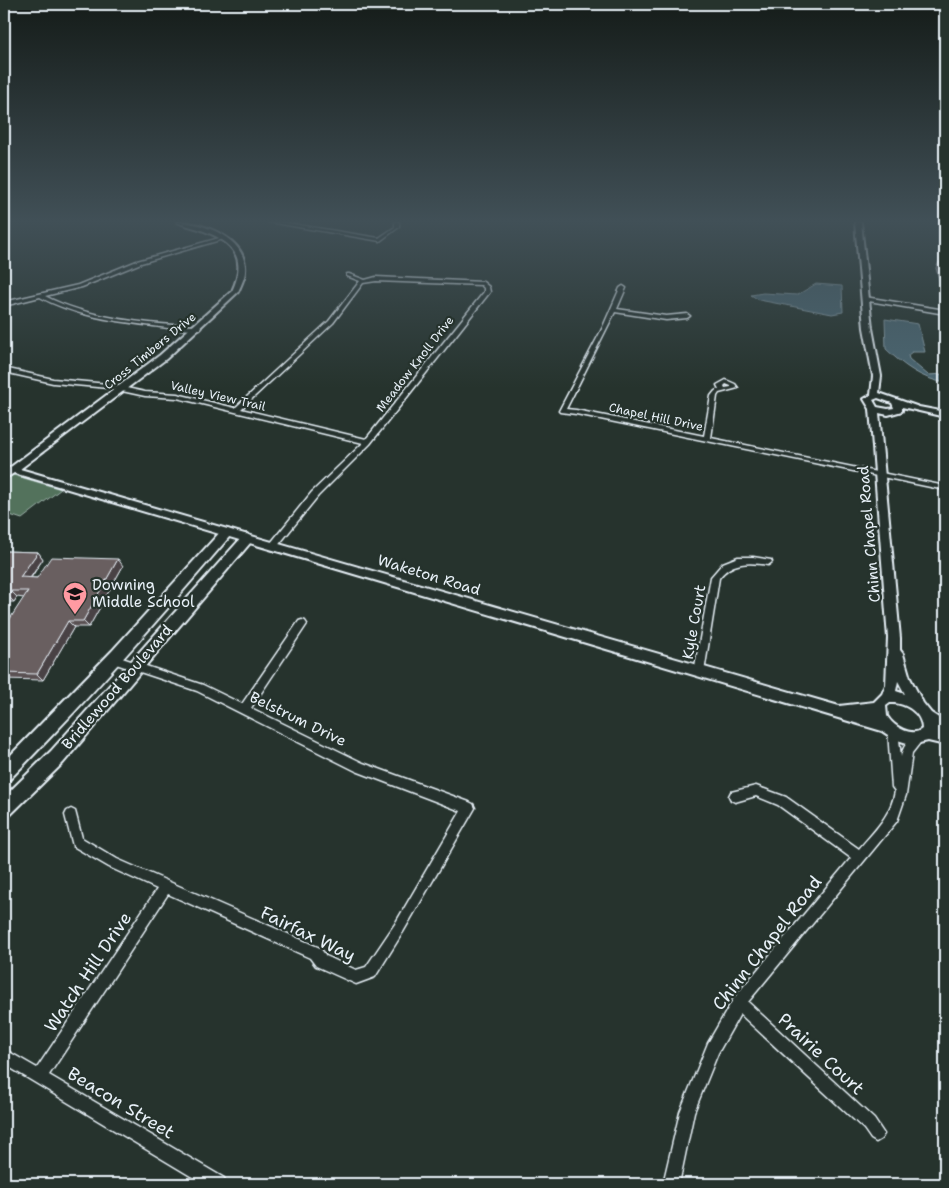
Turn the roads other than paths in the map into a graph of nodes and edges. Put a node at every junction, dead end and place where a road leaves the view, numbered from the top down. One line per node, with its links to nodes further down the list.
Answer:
1 (101, 277): 7 (street)
2 (240, 277): 14 (street, Cross Timbers Drive)
3 (356, 277): 5 (street, Meadow Knoll Drive)
4 (863, 277): 8 (street)
5 (363, 280): 23 (street); 29 (street, Meadow Knoll Drive)
6 (623, 288): 11 (street, Chapel Hill Drive)
7 (42, 296): 9 (street); 14 (street)
8 (865, 301): 10 (street); 16 (street)
9 (4, 304)
10 (889, 304): 12 (street)
11 (614, 310): 13 (street); 28 (street, Chapel Hill Drive)
12 (945, 312)
13 (687, 316)
14 (198, 328): 17 (street, Cross Timbers Drive)
15 (4, 370): 17 (street, Valley View Trail)
16 (877, 376): 19 (street); 20 (street)
17 (121, 389): 23 (street, Valley View Trail); 30 (street, Cross Timbers Drive)
18 (723, 390): 28 (street)
19 (875, 396): 20 (street); 22 (street, Chinn Chapel Road)
20 (886, 397): 21 (street)
21 (898, 406): 24 (street); 25 (street); 26 (street)
22 (874, 409): 24 (street); 27 (street, Chinn Chapel Road)
23 (236, 410): 29 (street, Valley View Trail)
24 (888, 412): 27 (street)
25 (945, 414)
26 (945, 418)
27 (876, 428): 31 (street, Chinn Chapel Road)
28 (706, 439): 31 (street, Chapel Hill Drive)
29 (368, 442): 35 (street, Meadow Knoll Drive)
30 (6, 474): 33 (street, Waketon Road)
31 (880, 476): 32 (street, Chapel Hill Drive); 38 (street, Chinn Chapel Road)
32 (945, 488)
33 (226, 533): 34 (street, Waketon Road); 39 (main road, Bridlewood Boulevard)
34 (247, 539): 35 (street, Waketon Road); 40 (main road, Bridlewood Boulevard)
35 (274, 546): 41 (street, Waketon Road)
36 (768, 562): 41 (street, Kyle Court)
37 (302, 624): 43 (street)
38 (894, 638): 42 (street, Chinn Chapel Road); 45 (street, Chinn Chapel Road)
39 (113, 659): 40 (street, Belstrum Drive); 50 (main road, Bridlewood Boulevard)
40 (135, 667): 43 (street, Belstrum Drive); 54 (main road, Bridlewood Boulevard)
41 (699, 672): 44 (street, Waketon Road)
42 (883, 702): 44 (street, Waketon Road); 45 (street); 46 (street)
43 (244, 710): 53 (street, Belstrum Drive)
44 (835, 711): 46 (street, Waketon Road)
45 (923, 712): 47 (street); 48 (street)
46 (890, 729): 48 (street); 51 (street, Chinn Chapel Road)
47 (945, 729)
48 (922, 736): 49 (street); 51 (street, Chinn Chapel Road)
49 (945, 738)
50 (4, 773)
51 (900, 795): 56 (street, Chinn Chapel Road)
52 (735, 796): 56 (street)
53 (469, 808): 57 (street, Fairfax Way)
54 (4, 809)
55 (71, 815): 57 (street)
56 (860, 857): 58 (street, Chinn Chapel Road)
57 (166, 888): 60 (street, Watch Hill Drive)
58 (740, 1003): 61 (street, Prairie Court); 63 (street, Chinn Chapel Road)
59 (4, 1056): 60 (street, Beacon Street)
60 (40, 1076): 62 (street, Beacon Street)
61 (876, 1134)
62 (218, 1184)
63 (671, 1184)

